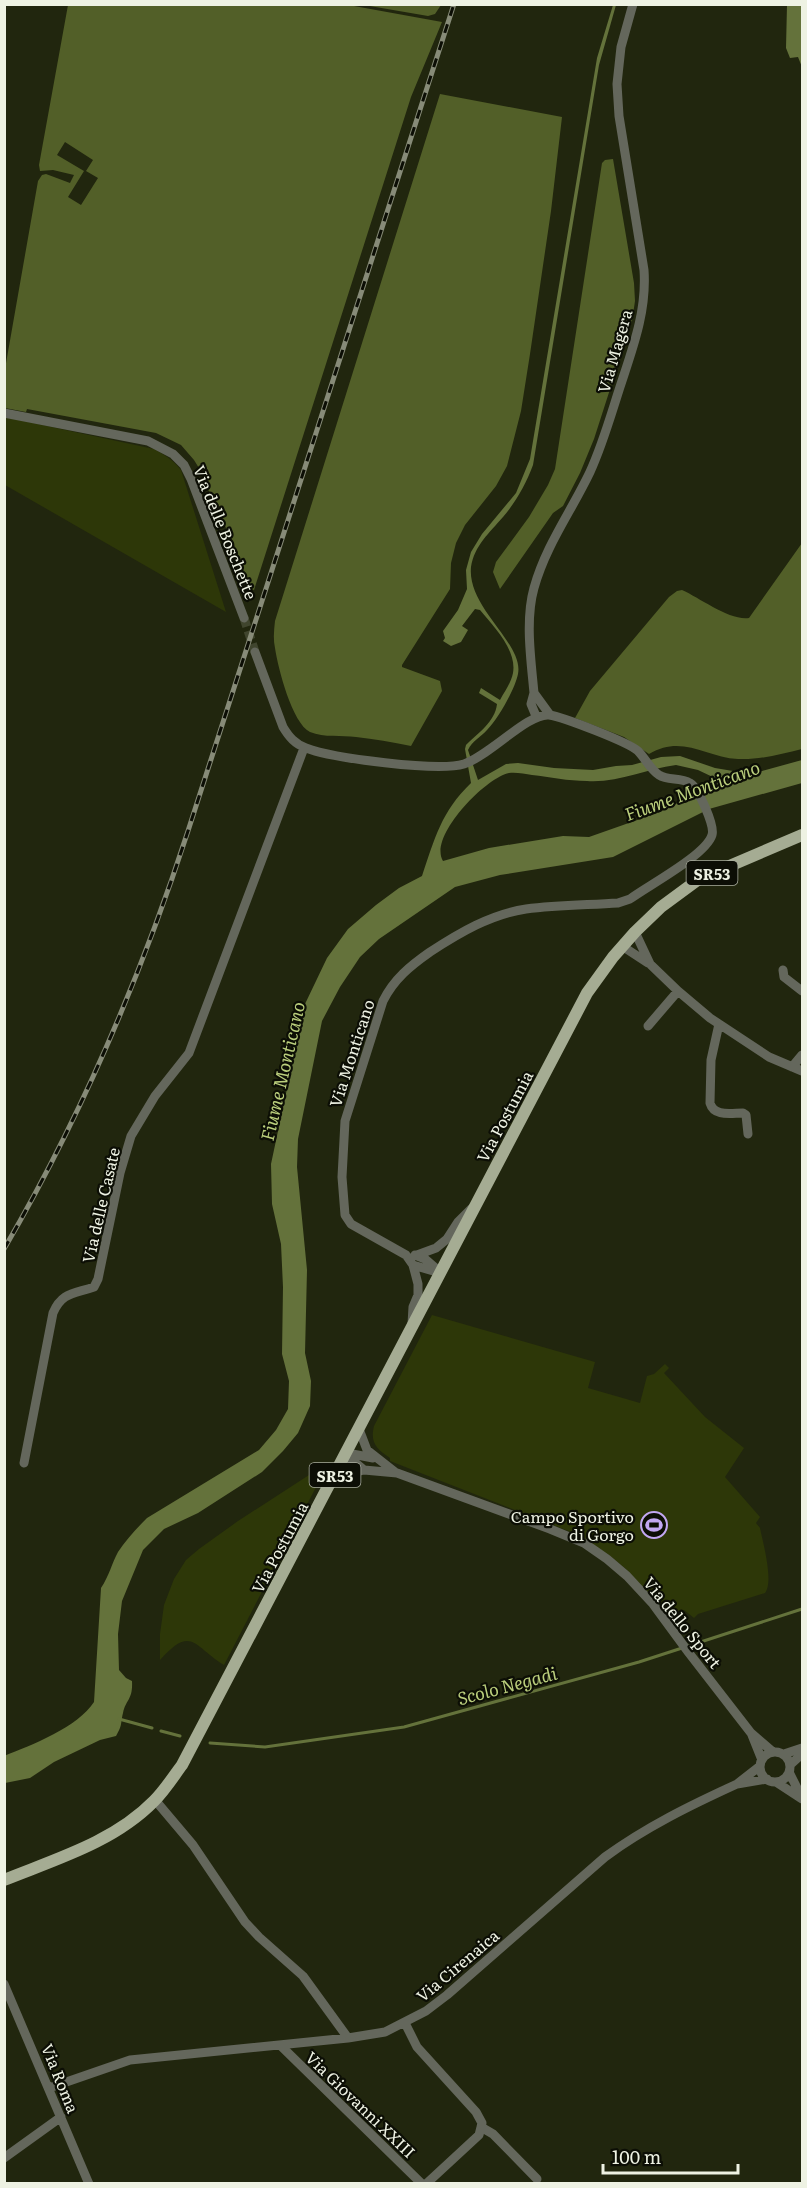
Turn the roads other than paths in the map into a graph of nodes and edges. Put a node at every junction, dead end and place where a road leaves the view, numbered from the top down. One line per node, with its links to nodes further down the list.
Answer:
1 (633, 4): 5 (street, Via Magera)
2 (4, 413): 3 (street, Via delle Boschette)
3 (244, 618)
4 (255, 652): 10 (street)
5 (534, 693): 6 (street, Via Magera); 7 (street)
6 (531, 704): 8 (street); 9 (street, Via Magera)
7 (550, 715): 8 (street); 24 (street, Via Monticano)
8 (536, 716): 9 (street)
9 (523, 725): 10 (street)
10 (304, 748): 32 (street, Via delle Casate)
11 (802, 835): 12 (main road, SR53)
12 (628, 940): 13 (street); 13 (street); 23 (main road, Via Postumia / SR53)
13 (650, 964): 15 (street)
14 (783, 970): 16 (street)
15 (678, 991): 17 (street); 18 (street)
16 (802, 991)
17 (719, 1023): 20 (street); 22 (street)
18 (648, 1026)
19 (802, 1055): 20 (street)
20 (792, 1067): 21 (street)
21 (802, 1071)
22 (748, 1134)
23 (477, 1203): 25 (street); 27 (main road, Via Postumia / SR53)
24 (406, 1255): 25 (street); 26 (street, Via Monticano)
25 (417, 1255): 27 (street)
26 (413, 1265): 27 (street); 28 (street)
27 (440, 1273): 28 (main road, Via Postumia / SR53)
28 (412, 1328): 29 (main road, Via Postumia / SR53)
29 (359, 1430): 30 (main road, Via Postumia / SR53); 31 (street)
30 (347, 1454): 31 (street); 33 (street); 35 (main road, Via Postumia / SR53)
31 (378, 1460): 34 (street)
32 (24, 1463)
33 (364, 1470): 34 (street, Via dello Sport); 35 (street)
34 (397, 1473): 36 (street, Via dello Sport)
35 (330, 1485): 46 (main road, Via Postumia / SR53)
36 (751, 1733): 38 (street, Via dello Sport); 41 (street, Via dello Sport)
37 (802, 1748): 39 (street)
38 (773, 1752): 39 (street); 41 (street)
39 (784, 1754): 42 (street)
40 (802, 1754): 42 (street)
41 (761, 1763): 43 (street); 44 (street, Via Cirenaica)
42 (790, 1769): 43 (street); 45 (street)
43 (772, 1780): 44 (street, Via Cirenaica); 45 (street)
44 (737, 1784): 49 (street, Via Cirenaica)
45 (802, 1798)
46 (155, 1800): 47 (main road, Via Postumia / SR53); 50 (street)
47 (4, 1880)
48 (4, 1984): 52 (street, Via Roma)
49 (405, 2023): 50 (street, Via Cirenaica); 54 (street)
50 (348, 2038): 51 (street, Via Cirenaica)
51 (280, 2045): 52 (street, Via Cirenaica); 58 (street, Via Giovanni XXIII)
52 (49, 2088): 53 (street, Via Roma)
53 (61, 2117): 55 (street); 57 (street, Via Roma)
54 (482, 2127): 56 (street); 58 (street, Via Giovanni XXIII)
55 (4, 2158)
56 (537, 2180)
57 (88, 2184)
58 (424, 2184)

